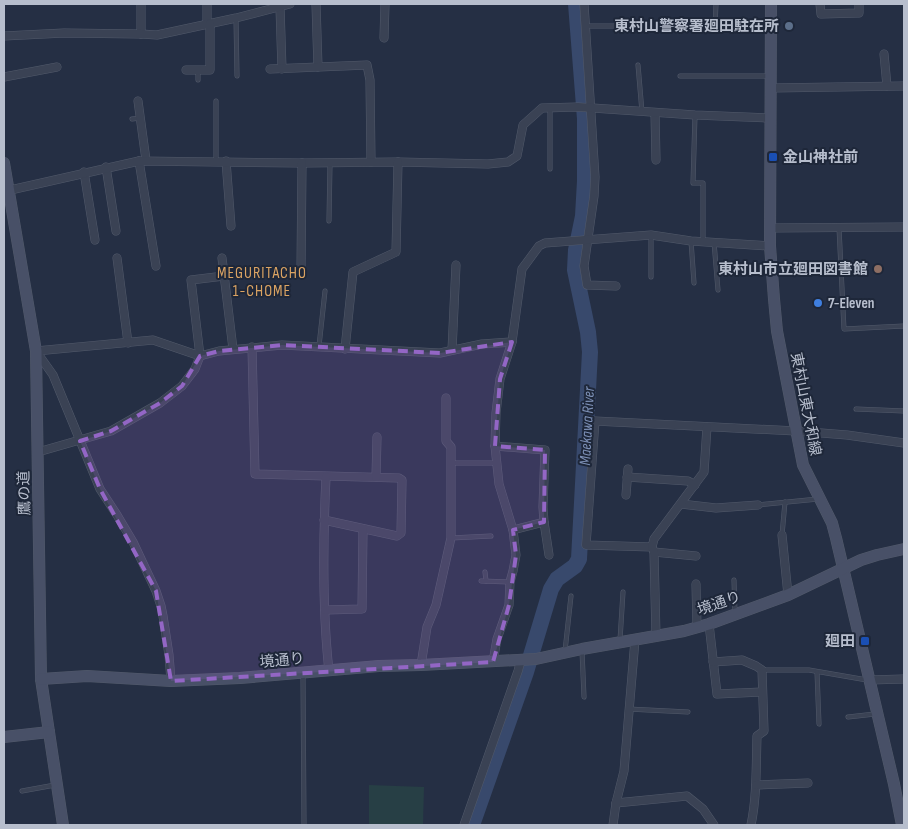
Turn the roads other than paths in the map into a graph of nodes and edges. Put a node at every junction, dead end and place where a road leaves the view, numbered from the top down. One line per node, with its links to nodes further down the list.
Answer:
1 (140, 4): 18 (street)
2 (207, 4): 14 (street)
3 (290, 4): 12 (street)
4 (316, 4): 24 (street)
5 (385, 4): 20 (street)
6 (584, 4): 16 (street)
7 (716, 4): 15 (lane)
8 (771, 4): 31 (street, 東村山東大和線)
9 (820, 4): 10 (street)
10 (859, 4)
11 (266, 7): 12 (street); 13 (street)
12 (280, 7): 25 (street)
13 (236, 18): 14 (street); 29 (lane)
14 (208, 24): 18 (street); 27 (street)
15 (678, 24)
16 (586, 26): 17 (lane); 40 (street)
17 (654, 26)
18 (141, 34): 19 (street)
19 (4, 36)
20 (384, 38)
21 (884, 54): 34 (street)
22 (638, 65): 41 (lane)
23 (57, 67): 32 (street)
24 (318, 67): 25 (street); 50 (street)
25 (282, 69): 28 (street)
26 (186, 70): 27 (street)
27 (198, 70): 33 (lane)
28 (270, 70)
29 (237, 76)
30 (680, 76): 31 (lane)
31 (771, 76): 36 (street, 東村山東大和線)
32 (4, 77)
33 (198, 80)
34 (887, 86): 35 (street); 36 (street)
35 (903, 86)
36 (771, 88): 44 (street, 東村山東大和線)
37 (138, 101): 45 (street)
38 (216, 101): 47 (lane)
39 (550, 107): 40 (street); 51 (street); 55 (lane)
40 (589, 108): 41 (street); 65 (street)
41 (642, 112): 42 (street)
42 (655, 113): 43 (street); 46 (street)
43 (695, 115): 44 (street); 68 (lane)
44 (771, 118): 61 (street, 東村山東大和線)
45 (142, 160): 47 (street); 54 (street); 74 (street)
46 (656, 160)
47 (216, 161): 48 (street)
48 (226, 161): 52 (street); 59 (street)
49 (4, 162): 57 (street, 鷹の道)
50 (371, 162): 51 (street); 53 (street)
51 (398, 162): 87 (street)
52 (302, 163): 53 (street); 75 (street)
53 (330, 163): 58 (lane)
54 (106, 167): 56 (street); 63 (street)
55 (550, 169)
56 (84, 172): 57 (street); 66 (street)
57 (6, 190): 90 (street, 鷹の道)
58 (329, 221)
59 (231, 226)
60 (904, 227): 62 (street)
61 (770, 228): 62 (street); 70 (street, 東村山東大和線)
62 (839, 228): 82 (lane)
63 (116, 231)
64 (651, 235): 65 (street); 67 (street); 77 (lane)
65 (585, 239): 79 (street); 83 (street)
66 (95, 240)
67 (692, 241): 68 (street); 78 (lane)
68 (703, 241): 69 (street)
69 (714, 242): 70 (street); 80 (lane)
70 (770, 246): 96 (street, 東村山東大和線)
71 (117, 258): 84 (street)
72 (222, 258): 76 (street)
73 (456, 265): 89 (street)
74 (156, 266)
75 (301, 271)
76 (224, 276): 88 (street); 91 (street)
77 (651, 277)
78 (694, 283)
79 (616, 286)
80 (718, 290)
81 (324, 291): 86 (lane)
82 (904, 326)
83 (512, 342): 89 (street); 100 (street)
84 (128, 343): 90 (street); 91 (street)
85 (252, 347): 86 (street); 88 (street); 104 (street)
86 (319, 347): 87 (street)
87 (345, 348): 89 (street)
88 (233, 349): 91 (street)
89 (452, 350)
90 (36, 351): 98 (street); 101 (street, 鷹の道)
91 (200, 356): 98 (street)
92 (446, 398): 102 (street)
93 (856, 409): 94 (lane)
94 (904, 411)
95 (707, 427): 96 (street); 106 (street); 119 (street)
96 (796, 431): 99 (street); 108 (street, 東村山東大和線)
97 (377, 437): 105 (street)
98 (80, 441): 101 (street); 151 (street)
99 (904, 443)
100 (495, 446): 103 (street); 113 (street)
101 (38, 452): 148 (street, 鷹の道)
102 (451, 463): 103 (lane); 118 (street)
103 (497, 463): 115 (street)
104 (326, 477): 105 (street); 112 (street)
105 (376, 477): 114 (street)
106 (694, 485): 107 (street); 110 (street)
107 (626, 495)
108 (820, 499): 109 (lane); 123 (street, 東村山東大和線)
109 (784, 502): 111 (lane); 117 (lane)
110 (681, 504): 111 (street); 119 (street)
111 (758, 505)
112 (324, 520): 114 (street); 131 (street)
113 (544, 522): 115 (street); 121 (street)
114 (362, 528): 131 (street)
115 (513, 530): 126 (street)
116 (491, 536): 118 (lane)
117 (782, 536): 129 (street)
118 (452, 538): 143 (street)
119 (653, 549): 122 (street); 135 (street)
120 (904, 549): 123 (street, 境通り)
121 (548, 555)
122 (696, 556)
123 (843, 569): 129 (street, 境通り); 149 (street, 東村山東大和線)
124 (485, 572): 126 (lane)
125 (734, 580): 132 (lane)
126 (510, 582): 141 (street)
127 (696, 584): 134 (street)
128 (623, 592): 137 (lane)
129 (788, 595): 132 (street, 境通り)
130 (571, 596): 139 (lane)
131 (325, 610): 145 (street)
132 (735, 615): 133 (street, 境通り)
133 (709, 624): 134 (street, 境通り); 142 (street)
134 (697, 627): 135 (street, 境通り)
135 (656, 636): 136 (street, 境通り)
136 (635, 640): 137 (street, 境通り); 154 (street)
137 (620, 642): 138 (street, 境通り)
138 (582, 649): 139 (street, 境通り); 153 (lane)
139 (565, 652): 140 (street, 境通り)
140 (527, 659): 141 (street, 境通り); 169 (street)
141 (494, 662): 143 (street, 境通り)
142 (713, 662): 144 (street); 152 (street)
143 (421, 666): 145 (street, 境通り)
144 (762, 670): 146 (lane); 152 (street)
145 (329, 671): 147 (street, 境通り)
146 (817, 672): 149 (lane); 158 (lane)
147 (303, 673): 151 (street, 境通り); 168 (lane)
148 (41, 679): 151 (street, 境通り); 159 (street, 鷹の道)
149 (869, 680): 150 (street); 156 (street, 東村山東大和線)
150 (904, 680)
151 (171, 681)
152 (762, 692): 164 (street)
153 (584, 697)
154 (628, 709): 155 (lane); 166 (street)
155 (688, 712)
156 (877, 714): 157 (lane); 162 (street, 東村山東大和線)
157 (848, 717)
158 (819, 724)
159 (49, 732): 160 (street); 163 (street, 鷹の道)
160 (4, 737)
161 (808, 783): 164 (street)
162 (899, 784): 173 (street, 東村山東大和線)
163 (57, 785): 165 (lane); 167 (street, 鷹の道)
164 (756, 785): 172 (street)
165 (22, 791)
166 (616, 803): 170 (street); 171 (street)
167 (63, 825)
168 (304, 825)
169 (464, 825)
170 (613, 825)
171 (714, 825)
172 (751, 825)
173 (902, 825)

